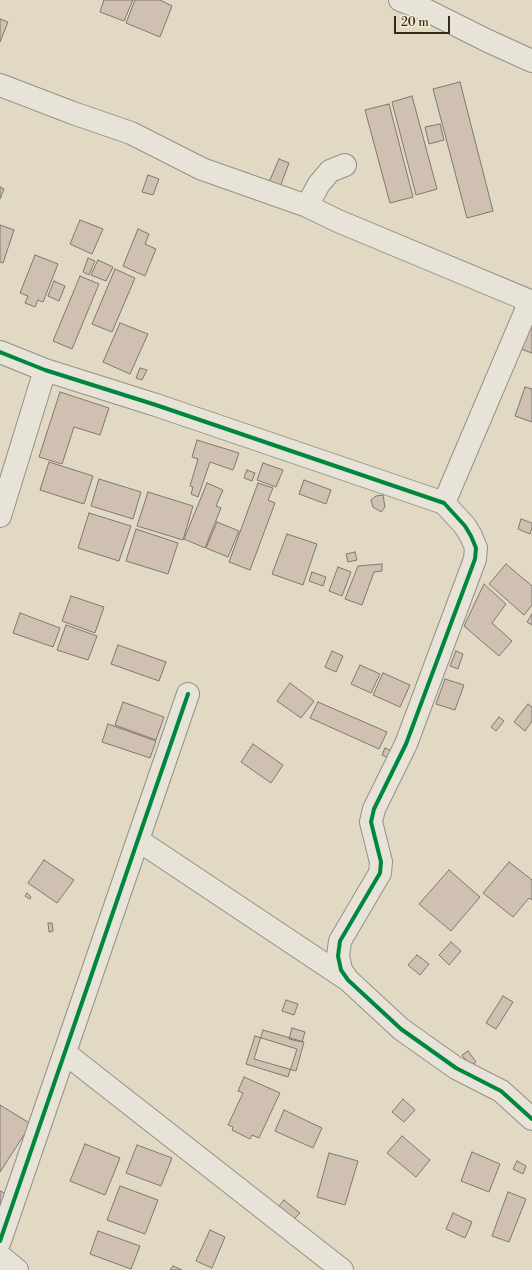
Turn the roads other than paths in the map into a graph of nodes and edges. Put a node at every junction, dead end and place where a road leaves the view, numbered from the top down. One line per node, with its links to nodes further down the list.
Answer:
1 (400, 0): 2 (street)
2 (532, 61)
3 (0, 85): 5 (street)
4 (345, 165): 5 (street)
5 (307, 206): 6 (street)
6 (531, 300): 9 (street)
7 (0, 352): 8 (street)
8 (45, 370): 9 (street); 10 (street)
9 (444, 503): 13 (street)
10 (0, 516)
11 (188, 694): 12 (street)
12 (138, 840): 13 (street); 14 (street)
13 (348, 980): 15 (street)
14 (65, 1053): 16 (street); 19 (street)
15 (532, 1119)
16 (0, 1241)
17 (0, 1256): 18 (street)
18 (18, 1270)
19 (342, 1270)

